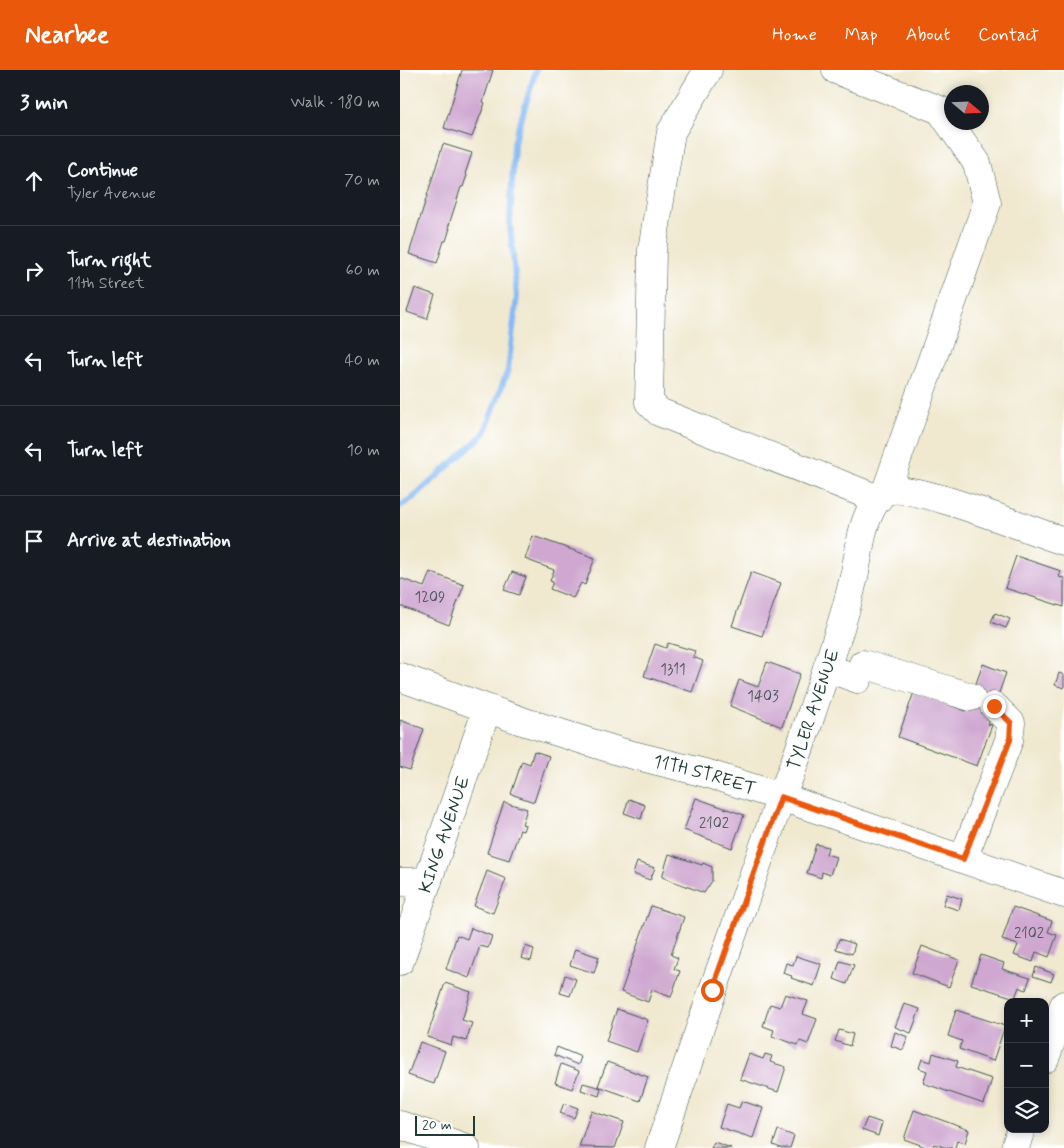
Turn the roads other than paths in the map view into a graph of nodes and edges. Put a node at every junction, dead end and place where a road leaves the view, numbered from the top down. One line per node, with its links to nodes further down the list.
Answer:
1 (708, 70): 3 (street)
2 (836, 70): 3 (street, TYLER AVENUE)
3 (882, 495): 4 (street); 5 (street, TYLER AVENUE)
4 (1064, 541)
5 (827, 668): 8 (street, TYLER AVENUE); 9 (street)
6 (400, 676): 7 (street, 11TH STREET)
7 (487, 709): 8 (street, 11TH STREET); 10 (street, KING AVENUE)
8 (781, 797): 9 (street, 11TH STREET); 19 (street, TYLER AVENUE)
9 (963, 859): 12 (street, 11TH STREET)
10 (428, 881): 11 (street); 13 (street, KING AVENUE)
11 (400, 882)
12 (1064, 894)
13 (400, 961)
14 (1064, 1005): 15 (street)
15 (1049, 1048)
16 (400, 1126): 18 (street)
17 (1020, 1133): 20 (street)
18 (466, 1148)
19 (659, 1148)
20 (1015, 1148)

